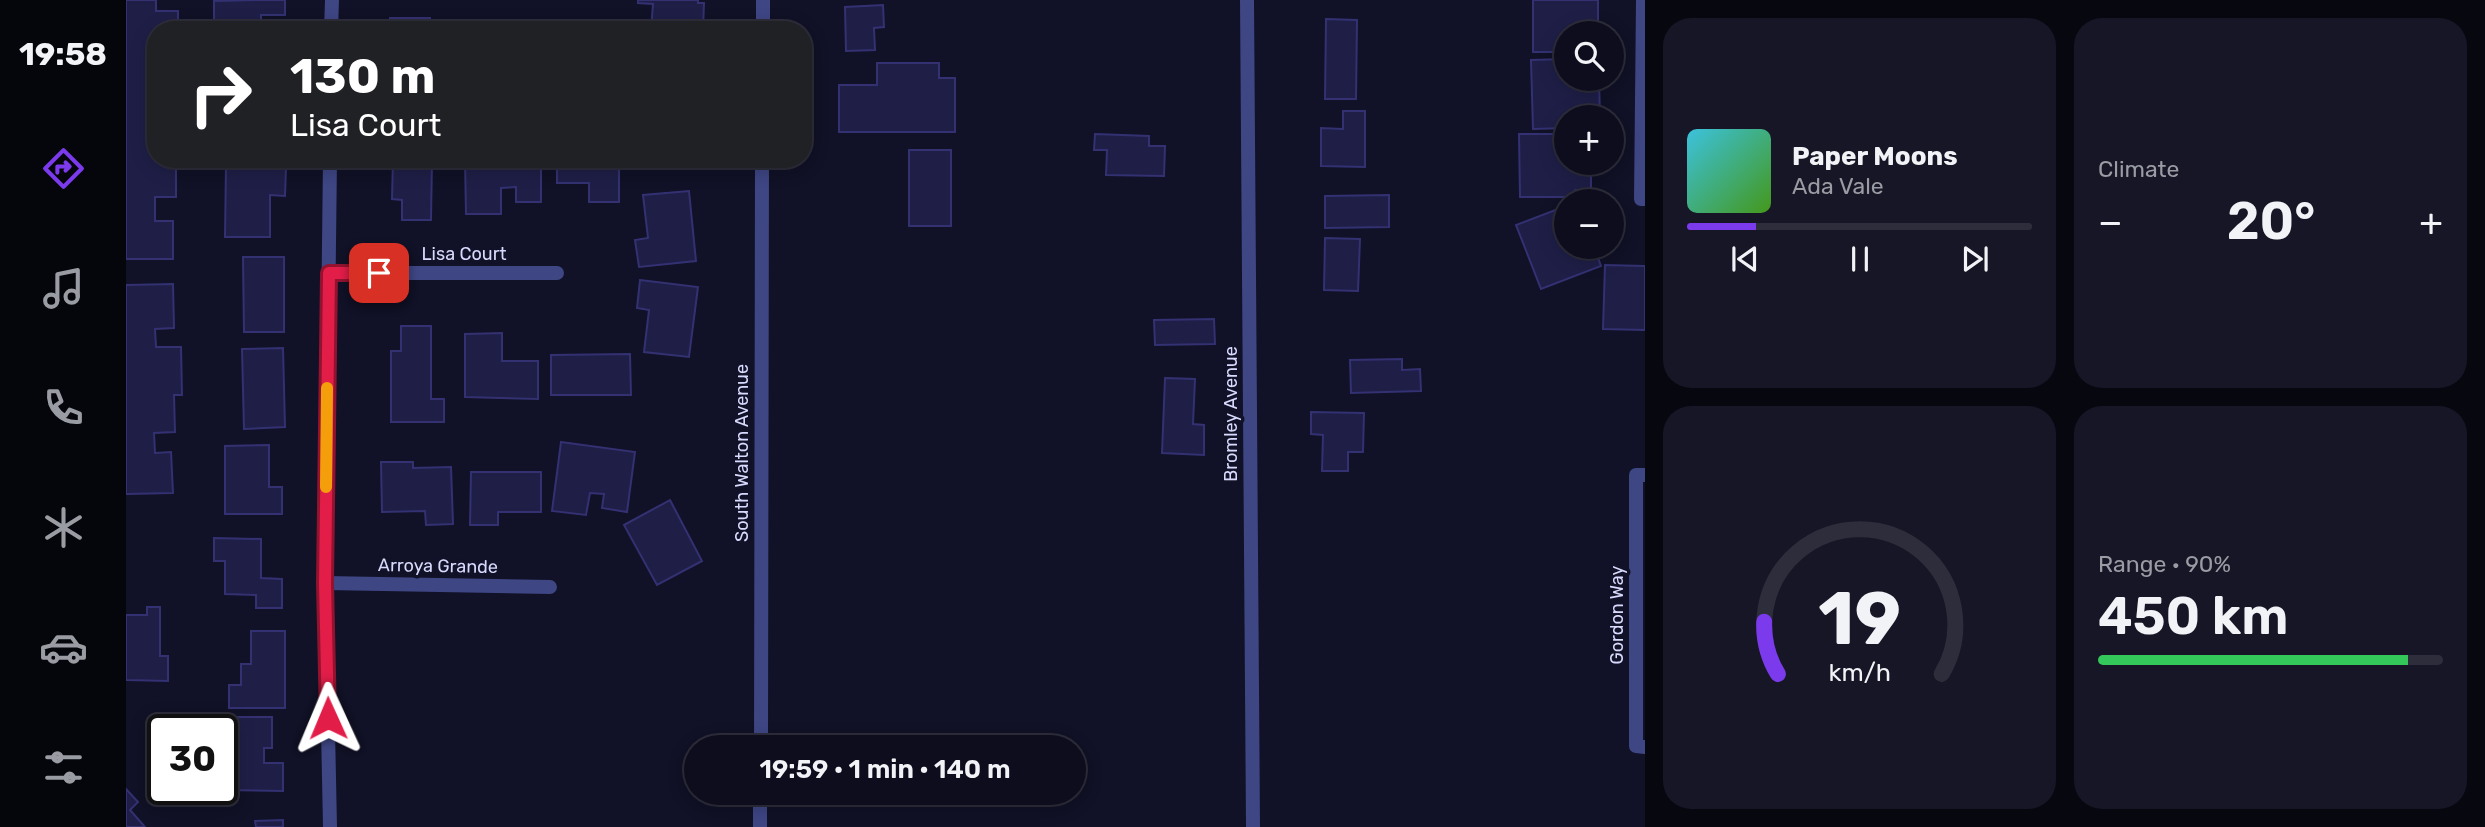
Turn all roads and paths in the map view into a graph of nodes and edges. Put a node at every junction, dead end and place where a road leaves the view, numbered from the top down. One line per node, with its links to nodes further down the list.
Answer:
1 (332, 0): 5 (street)
2 (763, 0): 6 (street)
3 (1247, 0): 20 (street, Bromley Avenue)
4 (1643, 0): 9 (street)
5 (331, 21)
6 (763, 21)
7 (330, 168): 10 (street)
8 (762, 168): 15 (street, South Walton Avenue)
9 (1643, 200)
10 (329, 273): 11 (street, Lisa Court); 13 (street)
11 (557, 274)
12 (1641, 475): 16 (street, Gordon Way)
13 (325, 583): 14 (street, Arroya Grande); 18 (street)
14 (550, 587)
15 (761, 735)
16 (1645, 747)
17 (760, 805): 19 (street)
18 (330, 827)
19 (760, 827)
20 (1253, 827)

